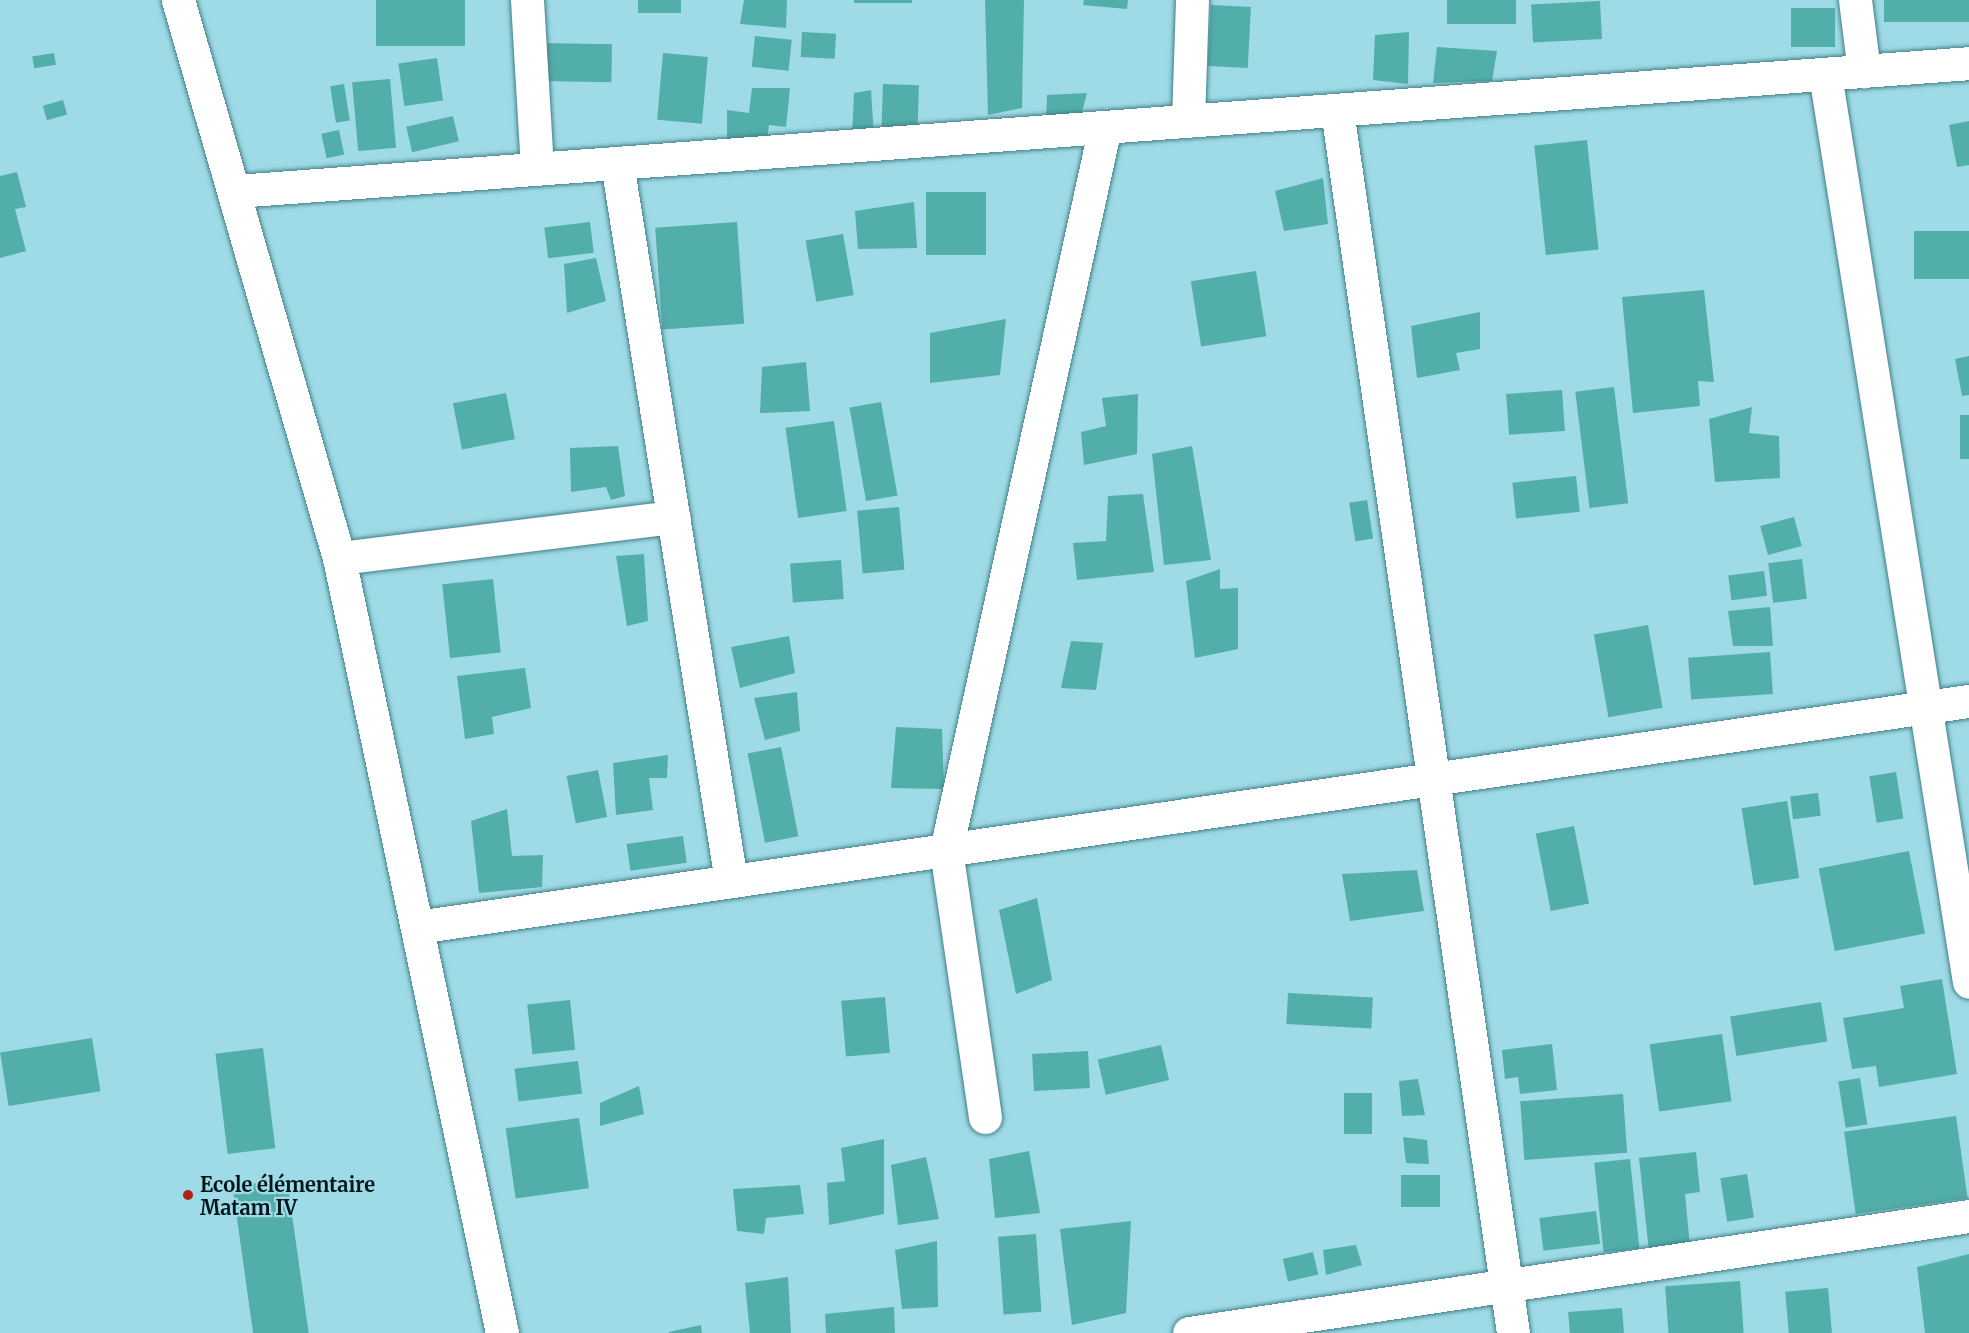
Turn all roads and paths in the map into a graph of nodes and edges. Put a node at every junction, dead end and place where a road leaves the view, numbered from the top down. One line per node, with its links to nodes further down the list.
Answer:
1 (178, 0): 13 (street)
2 (527, 0): 12 (street)
3 (1192, 0): 9 (street)
4 (1856, 0): 6 (street)
5 (1969, 63): 6 (street)
6 (1864, 71): 7 (street)
7 (1825, 74): 8 (street); 17 (street)
8 (1336, 110): 9 (street); 18 (street)
9 (1188, 121): 10 (street)
10 (1105, 127): 11 (street); 19 (street)
11 (617, 163): 12 (street); 14 (street)
12 (537, 169): 13 (street)
13 (236, 191): 15 (street)
14 (673, 517): 15 (street); 20 (street)
15 (339, 558): 21 (street)
16 (1969, 701): 17 (street)
17 (1925, 707): 18 (street); 22 (street)
18 (1437, 778): 19 (street); 25 (street)
19 (946, 850): 20 (street); 23 (street)
20 (731, 881): 21 (street)
21 (417, 927): 26 (street)
22 (1969, 982)
23 (985, 1117)
24 (1969, 1216): 25 (street)
25 (1506, 1286): 27 (street); 28 (street)
26 (502, 1333)
27 (1189, 1333)
28 (1513, 1333)

